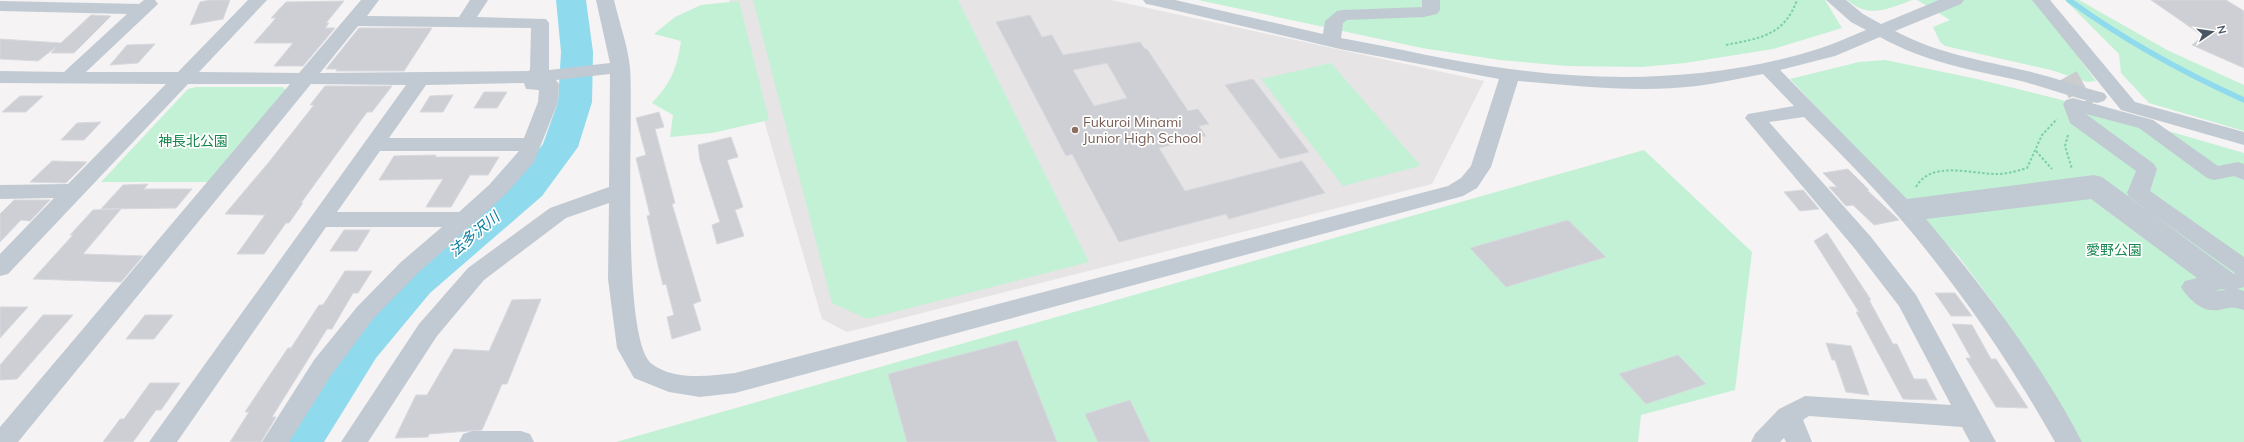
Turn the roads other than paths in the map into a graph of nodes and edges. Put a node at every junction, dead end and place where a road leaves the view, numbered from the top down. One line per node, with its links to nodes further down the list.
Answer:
1 (258, 0): 23 (street)
2 (370, 0): 13 (street)
3 (479, 0): 14 (street)
4 (605, 0): 17 (street)
5 (1152, 0): 16 (street)
6 (1431, 0): 16 (street)
7 (1835, 0): 15 (street)
8 (1955, 0): 15 (street)
9 (2041, 0): 26 (street)
10 (41, 3): 11 (street); 12 (street)
11 (148, 4): 22 (street)
12 (0, 6)
13 (353, 21): 14 (street); 24 (street)
14 (464, 23): 21 (street)
15 (1883, 31): 18 (street); 26 (street)
16 (1331, 41): 19 (street)
17 (612, 68): 21 (street); 33 (street)
18 (1767, 68): 19 (street); 27 (street)
19 (1510, 75): 33 (street)
20 (0, 77): 22 (street)
21 (535, 77): 25 (street); 30 (street)
22 (68, 78): 23 (street)
23 (183, 78): 24 (street); 32 (street)
24 (307, 78): 25 (street); 43 (street)
25 (420, 79): 29 (street)
26 (2128, 106): 28 (street)
27 (1808, 110): 42 (street); 52 (street)
28 (2244, 139)
29 (374, 144): 30 (street); 36 (street)
30 (532, 145): 35 (street)
31 (2244, 173): 38 (street)
32 (72, 191): 34 (street); 37 (street)
33 (620, 191): 46 (street)
34 (0, 192)
35 (466, 218): 36 (street); 45 (street)
36 (320, 220): 44 (street)
37 (0, 268)
38 (2244, 268)
39 (2244, 279): 40 (street)
40 (2244, 301)
41 (1788, 416): 42 (street); 49 (street); 50 (street)
42 (1970, 417): 51 (street)
43 (3, 442)
44 (162, 442)
45 (275, 442)
46 (354, 442)
47 (472, 442): 48 (street)
48 (521, 442)
49 (1764, 442)
50 (1799, 442)
51 (1983, 442)
52 (2069, 442)

